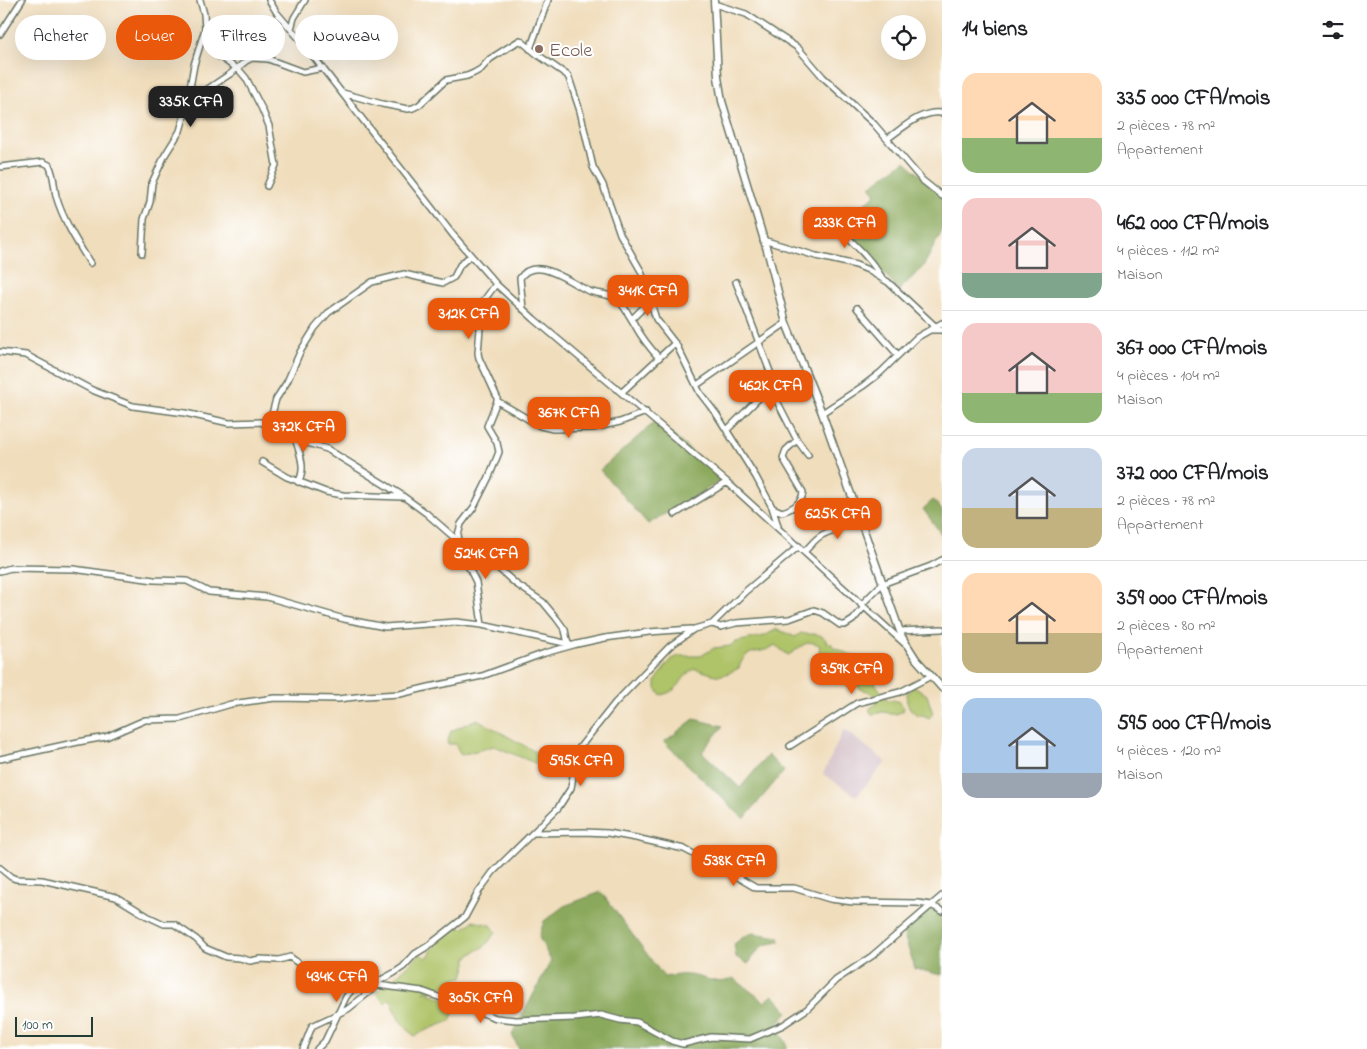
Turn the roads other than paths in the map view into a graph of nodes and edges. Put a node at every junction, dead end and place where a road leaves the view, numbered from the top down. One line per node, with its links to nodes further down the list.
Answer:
1 (22, 0): 9 (street)
2 (200, 0): 7 (street)
3 (269, 0): 8 (street)
4 (305, 0): 8 (street)
5 (548, 0): 11 (street)
6 (714, 2): 18 (street); 23 (street)
7 (204, 15)
8 (291, 29): 14 (street)
9 (0, 34)
10 (202, 38): 16 (street)
11 (530, 49): 15 (street); 30 (street)
12 (224, 60): 13 (street)
13 (236, 68): 14 (street); 16 (street); 20 (street)
14 (323, 68): 15 (street)
15 (342, 93): 25 (street)
16 (186, 107): 24 (street)
17 (942, 114): 18 (street)
18 (887, 139): 21 (street)
19 (0, 168): 26 (street)
20 (267, 186)
21 (942, 196)
22 (818, 213): 27 (street)
23 (763, 240): 27 (street); 34 (street)
24 (142, 253)
25 (470, 256): 29 (street); 51 (street)
26 (90, 263)
27 (881, 277): 36 (street)
28 (736, 282): 39 (street)
29 (496, 284): 32 (street); 47 (street)
30 (651, 300): 33 (street); 40 (street)
31 (857, 308): 42 (street)
32 (523, 309): 33 (street); 46 (street)
33 (632, 319): 43 (street)
34 (786, 323): 39 (street); 49 (street)
35 (942, 323): 36 (street)
36 (936, 327): 37 (street)
37 (929, 330): 38 (street); 42 (street)
38 (942, 330)
39 (758, 341): 44 (street); 45 (street)
40 (675, 343): 43 (street); 45 (street)
41 (0, 352): 51 (street)
42 (898, 355): 49 (street)
43 (659, 358): 46 (street)
44 (772, 378)
45 (697, 385): 50 (street)
46 (622, 392): 48 (street)
47 (497, 401): 48 (street); 63 (street)
48 (646, 412): 57 (street)
49 (822, 413): 61 (street)
50 (727, 430): 53 (street); 59 (street)
51 (280, 432): 52 (street)
52 (295, 438): 56 (street); 58 (street)
53 (798, 440): 54 (street); 59 (street)
54 (808, 455)
55 (262, 462): 56 (street)
56 (298, 482): 58 (street)
57 (728, 482): 60 (street); 62 (street)
58 (404, 497): 63 (street)
59 (772, 507): 62 (street)
60 (675, 514)
61 (858, 516): 65 (street); 68 (street)
62 (779, 528): 64 (street)
63 (459, 542): 71 (street); 75 (street)
64 (799, 546): 65 (street); 70 (street)
65 (805, 551): 69 (street)
66 (942, 560): 68 (street)
67 (0, 571): 71 (street)
68 (882, 584): 69 (street); 74 (street)
69 (863, 606): 70 (street); 76 (street)
70 (712, 624): 72 (street)
71 (482, 626): 75 (street)
72 (694, 629): 75 (street); 81 (street)
73 (942, 629): 74 (street)
74 (900, 631): 76 (street)
75 (570, 645): 80 (street)
76 (907, 646): 77 (street)
77 (931, 676): 78 (street); 79 (street)
78 (942, 688)
79 (790, 746)
80 (0, 759)
81 (534, 833): 84 (street); 86 (street)
82 (0, 868): 87 (street)
83 (942, 896): 84 (street)
84 (931, 905): 85 (street); 88 (street)
85 (942, 911)
86 (394, 973): 87 (street); 88 (street)
87 (370, 983): 88 (street); 89 (street)
88 (377, 985): 89 (street)
89 (340, 1012): 90 (street); 91 (street)
90 (303, 1049)
91 (317, 1049)

